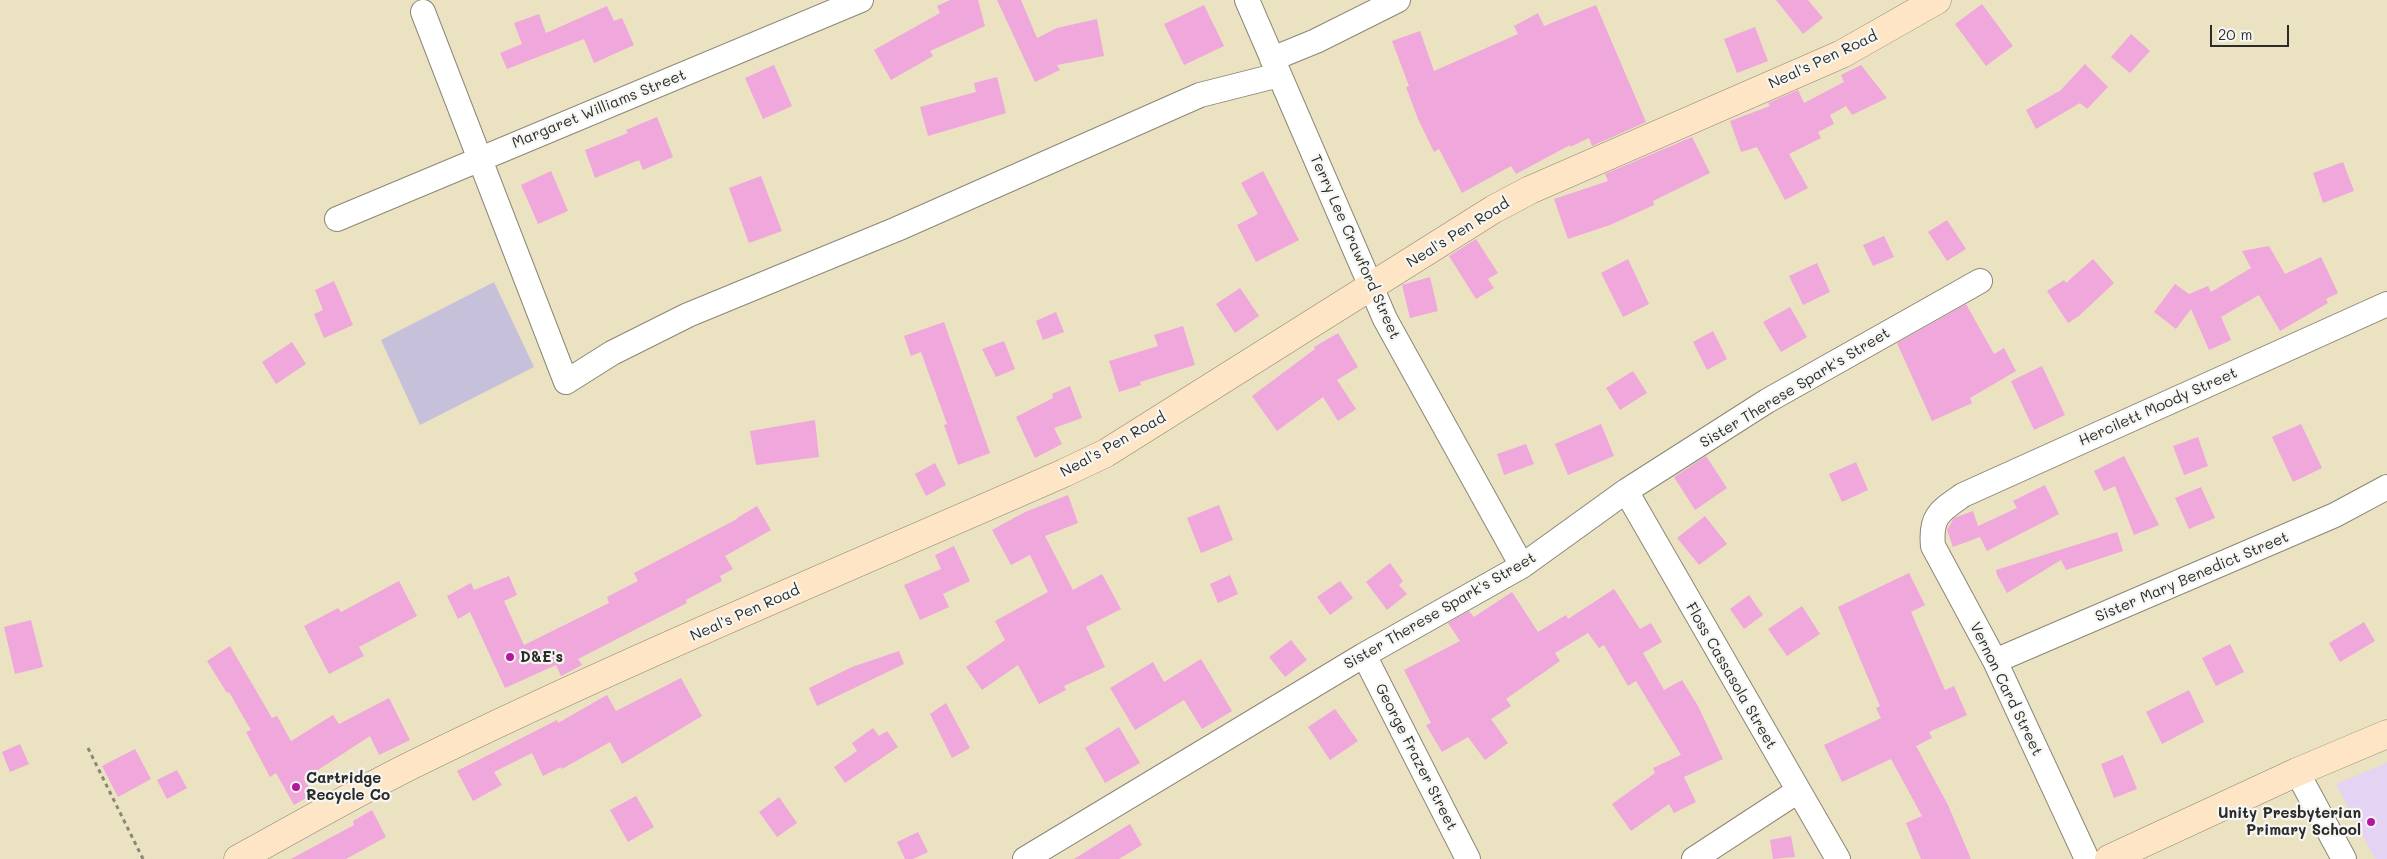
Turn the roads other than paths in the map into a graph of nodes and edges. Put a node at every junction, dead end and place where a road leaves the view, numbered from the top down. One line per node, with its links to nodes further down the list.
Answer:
1 (861, 0): 5 (street, Margaret Williams Street)
2 (1247, 0): 7 (street, Terry Lee Crawford Street)
3 (1398, 0): 7 (street)
4 (1937, 0): 11 (street, Neal's Pen Road)
5 (836, 5): 8 (street, Margaret Williams Street)
6 (423, 12): 8 (street)
7 (1275, 67): 8 (street); 11 (street, Terry Lee Crawford Street)
8 (480, 159): 9 (street, Margaret Williams Street)
9 (337, 219)
10 (1980, 281): 14 (street, Sister Therese Spark's Street)
11 (1371, 288): 16 (street, Terry Lee Crawford Street); 22 (street, Neal's Pen Road)
12 (2387, 304): 15 (street, Hercilett Moody Street)
13 (2387, 487): 18 (street, Sister Mary Benedict Street)
14 (1626, 491): 16 (street, Sister Therese Spark's Street); 21 (street, Floss Cassasola Street)
15 (1935, 518): 18 (street, Vernon Card Street)
16 (1522, 566): 17 (street, Sister Therese Spark's Street)
17 (1364, 655): 23 (street, Sister Therese Spark's Street); 24 (street, George Frazer Street)
18 (1995, 662): 27 (street, Vernon Card Street)
19 (2387, 734): 20 (street)
20 (2296, 772): 28 (street); 29 (street)
21 (1798, 791): 25 (street); 26 (street, Floss Cassasola Street)
22 (238, 859)
23 (1025, 859)
24 (1468, 859)
25 (1694, 859)
26 (1838, 859)
27 (2087, 859)
28 (2109, 859)
29 (2344, 859)

